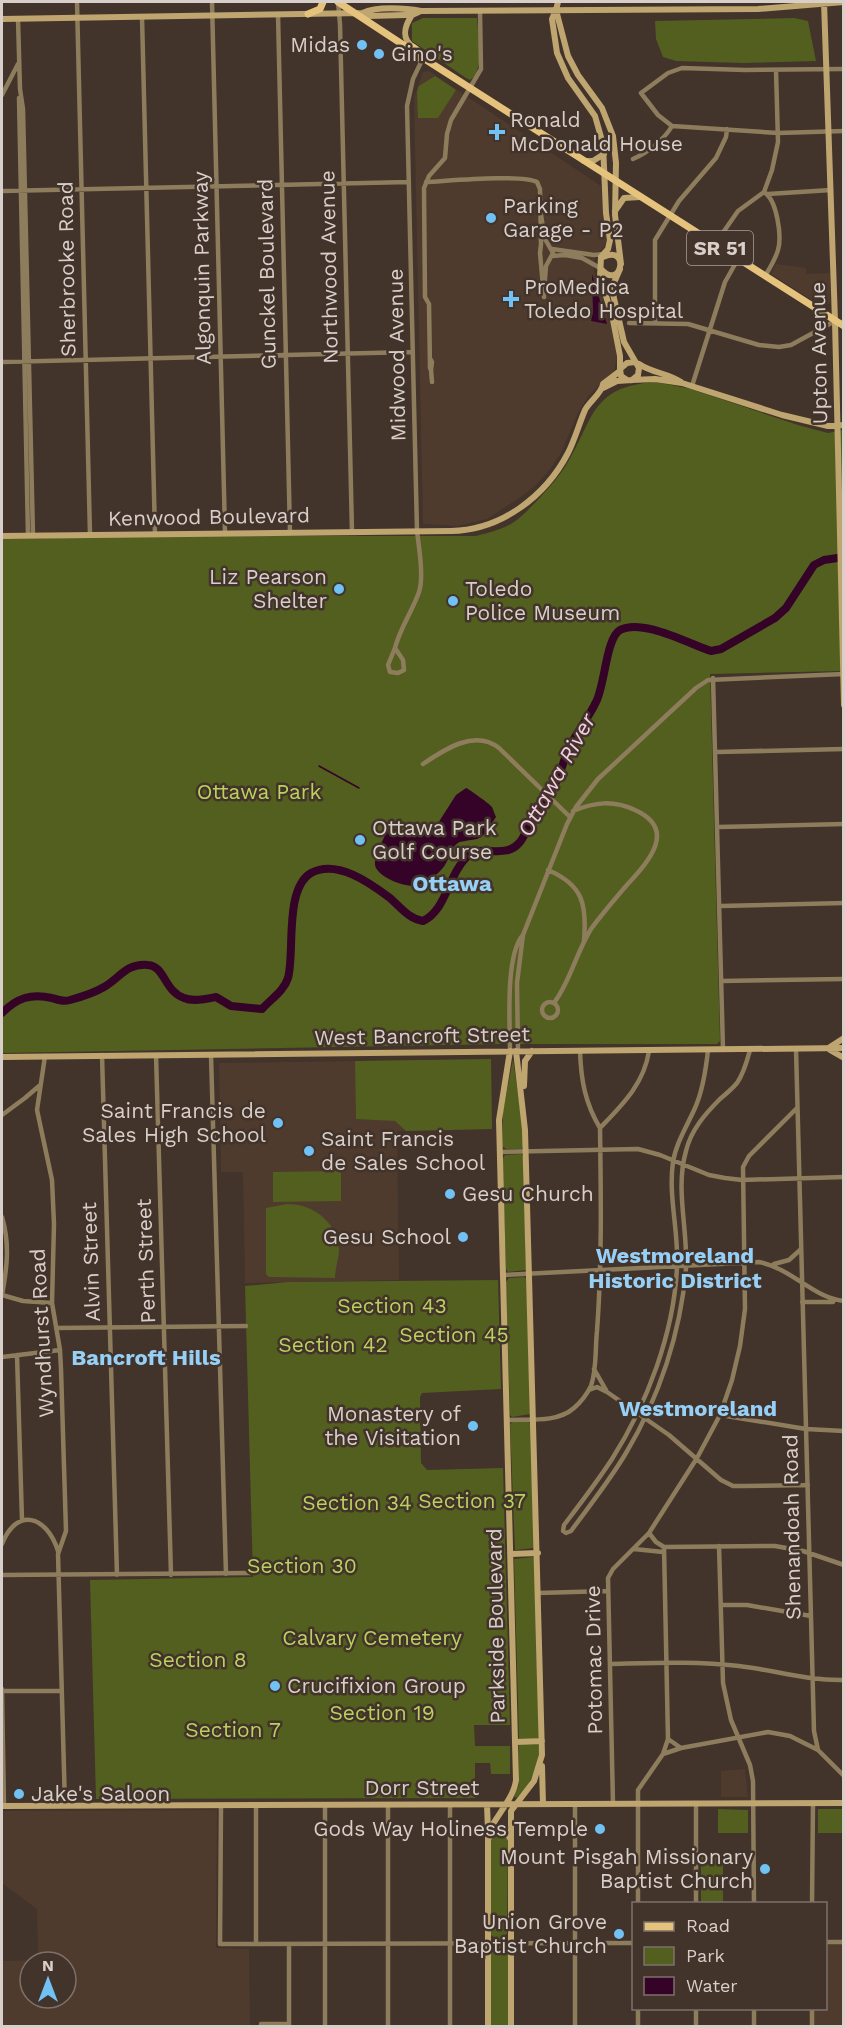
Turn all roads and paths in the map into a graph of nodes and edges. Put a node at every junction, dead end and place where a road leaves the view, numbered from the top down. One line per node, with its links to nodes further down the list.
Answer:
1 (77, 2): 24 (street, Sherbrooke Road)
2 (212, 2): 21 (street, Algonquin Parkway)
3 (323, 2): 20 (main road)
4 (338, 2): 16 (street, Northwood Avenue); 17 (main road, SR 51)
5 (558, 2): 14 (street)
6 (697, 2): 15 (street)
7 (795, 2): 11 (street)
8 (843, 2): 9 (street)
9 (824, 3): 11 (street); 30 (street, Upton Avenue)
10 (402, 5): 12 (street); 18 (street)
11 (783, 7): 15 (street)
12 (421, 10): 13 (street); 22 (street)
13 (480, 10): 14 (street); 33 (street)
14 (556, 10): 15 (street); 40 (street); 44 (street)
15 (697, 10)
16 (339, 13): 17 (street); 20 (street); 47 (street, Northwood Avenue)
17 (354, 13): 18 (street); 27 (main road, SR 51)
18 (363, 13): 22 (street)
19 (278, 14): 20 (street); 21 (street); 48 (street, Gunckel Boulevard)
20 (308, 14)
21 (212, 15): 23 (street); 49 (street, Algonquin Parkway)
22 (412, 15): 27 (street)
23 (141, 16): 24 (street); 50 (street)
24 (78, 18): 26 (street); 51 (street, Sherbrooke Road)
25 (2, 19): 26 (street)
26 (18, 19): 29 (street)
27 (411, 48): 28 (main road, SR 51)
28 (423, 58): 33 (main road, SR 51); 45 (street, Midwood Avenue)
29 (19, 61): 34 (street); 54 (street)
30 (827, 69): 31 (street); 32 (street); 37 (street, Upton Avenue)
31 (843, 69)
32 (776, 70): 35 (street); 39 (street)
33 (470, 89): 42 (main road, SR 51); 46 (street)
34 (2, 95)
35 (672, 126): 36 (street); 41 (street)
36 (727, 129): 39 (street); 59 (street)
37 (830, 131): 38 (street); 39 (street); 52 (street, Upton Avenue)
38 (843, 131)
39 (777, 133): 55 (street)
40 (604, 154): 42 (street); 43 (street)
41 (633, 159)
42 (584, 161): 43 (main road, SR 51)
43 (605, 174): 44 (main road, SR 51); 62 (street)
44 (615, 181): 56 (main road, SR 51); 57 (street)
45 (409, 182): 47 (street); 75 (street, Midwood Avenue)
46 (426, 182): 58 (street); 86 (street)
47 (344, 184): 48 (street); 76 (street, Northwood Avenue)
48 (282, 185): 49 (street); 77 (street, Gunckel Boulevard)
49 (216, 187): 50 (street); 78 (street, Algonquin Parkway)
50 (147, 188): 51 (street); 79 (street)
51 (82, 189): 54 (street); 80 (street, Sherbrooke Road)
52 (831, 190): 55 (street); 70 (street, Upton Avenue)
53 (2, 191): 54 (street)
54 (22, 191): 81 (street)
55 (766, 193): 60 (street); 69 (street)
56 (640, 197): 57 (street); 59 (main road, SR 51)
57 (615, 211): 67 (street)
58 (541, 215): 61 (street); 63 (street)
59 (670, 216): 60 (main road, SR 51); 72 (street)
60 (715, 244): 66 (main road, SR 51)
61 (550, 248): 62 (street); 63 (street); 64 (street)
62 (605, 252): 65 (street)
63 (540, 253): 64 (street); 64 (street)
64 (551, 257): 68 (street)
65 (601, 259): 67 (street); 68 (street)
66 (738, 259): 69 (main road, SR 51); 74 (street)
67 (620, 266): 68 (street); 83 (street)
68 (600, 268): 84 (street)
69 (765, 276): 70 (main road, SR 51)
70 (835, 321): 73 (main road, SR 51); 74 (street); 90 (street, Upton Avenue)
71 (629, 323): 72 (street)
72 (655, 323): 74 (street)
73 (843, 326)
74 (710, 330): 88 (street)
75 (413, 352): 76 (street); 91 (street, Midwood Avenue)
76 (348, 354): 77 (street); 92 (street, Northwood Avenue)
77 (286, 355): 78 (street); 94 (street, Gunckel Boulevard)
78 (220, 357): 79 (street); 93 (street, Algonquin Parkway)
79 (151, 358): 80 (street); 95 (street)
80 (86, 359): 81 (street); 96 (street, Sherbrooke Road)
81 (26, 361): 82 (street); 98 (street)
82 (2, 362)
83 (637, 364): 84 (street); 85 (street); 87 (street)
84 (620, 370): 85 (street); 89 (street, Kenwood Boulevard)
85 (631, 380): 87 (street); 89 (street)
86 (432, 382)
87 (681, 383): 88 (street)
88 (692, 386): 90 (street)
89 (603, 388): 91 (street, Kenwood Boulevard)
90 (840, 426): 100 (street, Upton Avenue)
91 (417, 531): 92 (street, Kenwood Boulevard); 99 (street, Midwood Avenue)
92 (352, 532): 94 (street, Kenwood Boulevard)
93 (225, 533): 94 (street, Kenwood Boulevard); 95 (street, Kenwood Boulevard)
94 (290, 533)
95 (155, 534): 96 (street, Kenwood Boulevard)
96 (90, 535): 98 (street, Kenwood Boulevard)
97 (2, 536): 98 (street, Kenwood Boulevard)
98 (30, 536)
99 (395, 648): 99 (street, Midwood Avenue)
100 (843, 674): 101 (street); 102 (street, Upton Avenue)
101 (713, 678): 104 (street); 106 (street)
102 (843, 705)
103 (843, 749): 104 (street)
104 (716, 752): 109 (street)
105 (423, 764): 107 (street)
106 (573, 811): 107 (street); 113 (street)
107 (570, 817): 110 (street)
108 (843, 824): 109 (street)
109 (718, 827): 112 (street)
110 (548, 870): 113 (street); 124 (street)
111 (843, 903): 112 (street)
112 (720, 906): 115 (street)
113 (583, 944): 116 (street)
114 (843, 978): 115 (street)
115 (722, 981): 122 (street)
116 (554, 1003)
117 (843, 1038): 118 (street)
118 (827, 1048): 119 (street, West Bancroft Street); 120 (street, West Bancroft Street); 133 (street)
119 (843, 1048)
120 (796, 1049): 123 (street, West Bancroft Street); 136 (street, Shenandoah Road)
121 (708, 1050): 122 (street, West Bancroft Street); 127 (street, West Bancroft Street); 142 (street)
122 (723, 1050): 123 (street, West Bancroft Street)
123 (750, 1050): 143 (street)
124 (515, 1051): 125 (street, West Bancroft Street); 130 (street, West Bancroft Street); 135 (street, Parkside Boulevard); 140 (street, Parkside Boulevard)
125 (532, 1051): 126 (street, West Bancroft Street); 135 (street)
126 (580, 1051): 127 (street, West Bancroft Street); 138 (street)
127 (650, 1051): 138 (street)
128 (102, 1055): 129 (street, West Bancroft Street); 131 (street, West Bancroft Street); 165 (street, Alvin Street)
129 (156, 1055): 130 (street, West Bancroft Street); 162 (street, Perth Street)
130 (211, 1055): 163 (street)
131 (45, 1056): 132 (street, West Bancroft Street); 134 (street, Wyndhurst Road)
132 (2, 1057)
133 (843, 1058)
134 (39, 1086): 137 (street); 160 (street, Wyndhurst Road)
135 (523, 1098): 141 (street, Parkside Boulevard)
136 (797, 1108): 145 (street, Shenandoah Road); 146 (street, Potomac Drive)
137 (2, 1115)
138 (600, 1128): 139 (street)
139 (600, 1150): 141 (street); 142 (street); 153 (street)
140 (500, 1152): 141 (street); 155 (street, Parkside Boulevard)
141 (526, 1152): 154 (street, Parkside Boulevard)
142 (674, 1160): 143 (street); 151 (street)
143 (682, 1164): 146 (street); 152 (street)
144 (843, 1177): 145 (street)
145 (800, 1178): 146 (street); 148 (street, Shenandoah Road)
146 (742, 1180): 149 (street, Potomac Drive)
147 (2, 1217): 157 (street)
148 (801, 1249): 150 (street); 156 (street, Shenandoah Road)
149 (744, 1262): 150 (street); 152 (street); 173 (street, Potomac Drive)
150 (772, 1265): 156 (street)
151 (677, 1266): 152 (street); 153 (street); 172 (street)
152 (686, 1266): 175 (street)
153 (601, 1272): 154 (street); 169 (street)
154 (529, 1274): 155 (street); 174 (street, Parkside Boulevard)
155 (503, 1275): 176 (street, Parkside Boulevard)
156 (802, 1280): 158 (street); 159 (street, Shenandoah Road)
157 (2, 1295): 160 (street)
158 (843, 1301): 159 (street)
159 (802, 1302): 177 (street, Shenandoah Road)
160 (52, 1303): 164 (street, Wyndhurst Road)
161 (246, 1326): 163 (street)
162 (164, 1327): 163 (street); 165 (street); 199 (street, Perth Street)
163 (219, 1327): 196 (street)
164 (56, 1328): 165 (street); 166 (street, Wyndhurst Road)
165 (109, 1328): 198 (street, Alvin Street)
166 (60, 1350): 167 (street); 184 (street, Wyndhurst Road)
167 (17, 1355): 168 (street); 181 (street)
168 (2, 1357)
169 (594, 1368): 170 (street); 171 (street)
170 (589, 1390): 171 (street); 174 (street)
171 (607, 1392): 172 (street)
172 (637, 1412): 175 (street); 175 (street)
173 (720, 1415): 177 (street); 179 (street, Potomac Drive)
174 (534, 1418): 176 (street); 189 (street, Parkside Boulevard)
175 (645, 1418): 179 (street)
176 (507, 1420): 192 (street, Parkside Boulevard)
177 (806, 1429): 178 (street); 180 (street, Shenandoah Road)
178 (843, 1431)
179 (697, 1458): 180 (street); 182 (street, Potomac Drive)
180 (808, 1485): 190 (street, Shenandoah Road)
181 (22, 1520): 183 (street); 185 (street)
182 (649, 1533): 187 (street, Potomac Drive); 188 (street)
183 (51, 1535): 184 (street); 191 (street)
184 (65, 1535): 191 (street, Wyndhurst Road)
185 (2, 1544)
186 (719, 1546): 188 (street); 190 (street); 202 (street)
187 (634, 1549): 188 (street); 200 (street, Potomac Drive)
188 (664, 1549): 204 (street)
189 (538, 1553): 192 (street); 201 (street, Parkside Boulevard)
190 (809, 1553): 193 (street); 203 (street, Shenandoah Road)
191 (58, 1554): 195 (street, Wyndhurst Road)
192 (511, 1554): 214 (street, Parkside Boulevard)
193 (843, 1565)
194 (251, 1573): 196 (street)
195 (59, 1574): 197 (street); 198 (street); 210 (street, Wyndhurst Road)
196 (226, 1574): 199 (street)
197 (2, 1575)
198 (117, 1575): 199 (street)
199 (171, 1575)
200 (608, 1592): 201 (street); 205 (street, Potomac Drive)
201 (538, 1593): 213 (street, Parkside Boulevard)
202 (721, 1605): 203 (street); 206 (street)
203 (811, 1616): 207 (street, Shenandoah Road)
204 (665, 1663): 205 (street); 206 (street); 212 (street)
205 (610, 1664): 226 (street, Potomac Drive)
206 (722, 1664): 207 (street); 211 (street)
207 (813, 1679): 208 (street); 216 (street, Shenandoah Road)
208 (843, 1680)
209 (2, 1690): 210 (street); 234 (street)
210 (62, 1691): 235 (street, Wyndhurst Road)
211 (738, 1737): 215 (street); 216 (street); 229 (street)
212 (668, 1739): 215 (street); 217 (street)
213 (542, 1741): 214 (street); 218 (street, Parkside Boulevard)
214 (516, 1742): 222 (street, Parkside Boulevard)
215 (681, 1748): 217 (street)
216 (818, 1750): 219 (street)
217 (663, 1754): 227 (street)
218 (542, 1755): 223 (street, Parkside Boulevard); 224 (street, Parkside Boulevard)
219 (843, 1776)
220 (813, 1803): 221 (street, Dorr Street); 229 (street, Dorr Street); 243 (street)
221 (843, 1803)
222 (505, 1804): 223 (street, Dorr Street); 233 (street, Dorr Street); 238 (street, Parkside Boulevard)
223 (515, 1804): 224 (street, Dorr Street); 239 (street)
224 (543, 1804): 225 (street, Dorr Street)
225 (575, 1804): 226 (street, Dorr Street); 251 (street)
226 (613, 1804): 227 (street, Dorr Street)
227 (638, 1804): 228 (street, Dorr Street); 240 (street)
228 (696, 1804): 229 (street, Dorr Street); 241 (street)
229 (754, 1804): 242 (street)
230 (325, 1805): 231 (street, Dorr Street); 237 (street, Dorr Street); 246 (street)
231 (388, 1805): 232 (street, Dorr Street); 247 (street)
232 (450, 1805): 233 (street, Dorr Street); 248 (street)
233 (487, 1805): 238 (street)
234 (3, 1806): 235 (street, Dorr Street)
235 (65, 1806): 236 (street, Dorr Street)
236 (221, 1806): 237 (street, Dorr Street); 253 (street)
237 (256, 1806): 253 (street)
238 (488, 1836): 239 (street); 249 (street)
239 (511, 1840): 250 (street)
240 (638, 1902)
241 (696, 1902)
242 (754, 1902)
243 (812, 1902)
244 (827, 1942): 245 (street)
245 (843, 1942)
246 (324, 1943): 247 (street); 254 (street); 261 (street)
247 (388, 1943): 248 (street); 262 (street)
248 (450, 1943): 249 (street); 263 (street)
249 (488, 1943): 250 (street); 264 (street)
250 (510, 1943): 251 (street); 265 (street)
251 (575, 1943): 252 (street); 266 (street)
252 (632, 1943)
253 (256, 1944): 254 (street)
254 (289, 1944): 260 (street)
255 (638, 2010): 267 (street)
256 (696, 2010): 268 (street)
257 (754, 2010): 269 (street)
258 (812, 2010): 270 (street)
259 (261, 2025): 260 (street)
260 (289, 2025)
261 (325, 2026)
262 (388, 2026)
263 (450, 2026)
264 (488, 2026)
265 (511, 2026)
266 (575, 2026)
267 (638, 2026)
268 (696, 2026)
269 (754, 2026)
270 (812, 2026)

